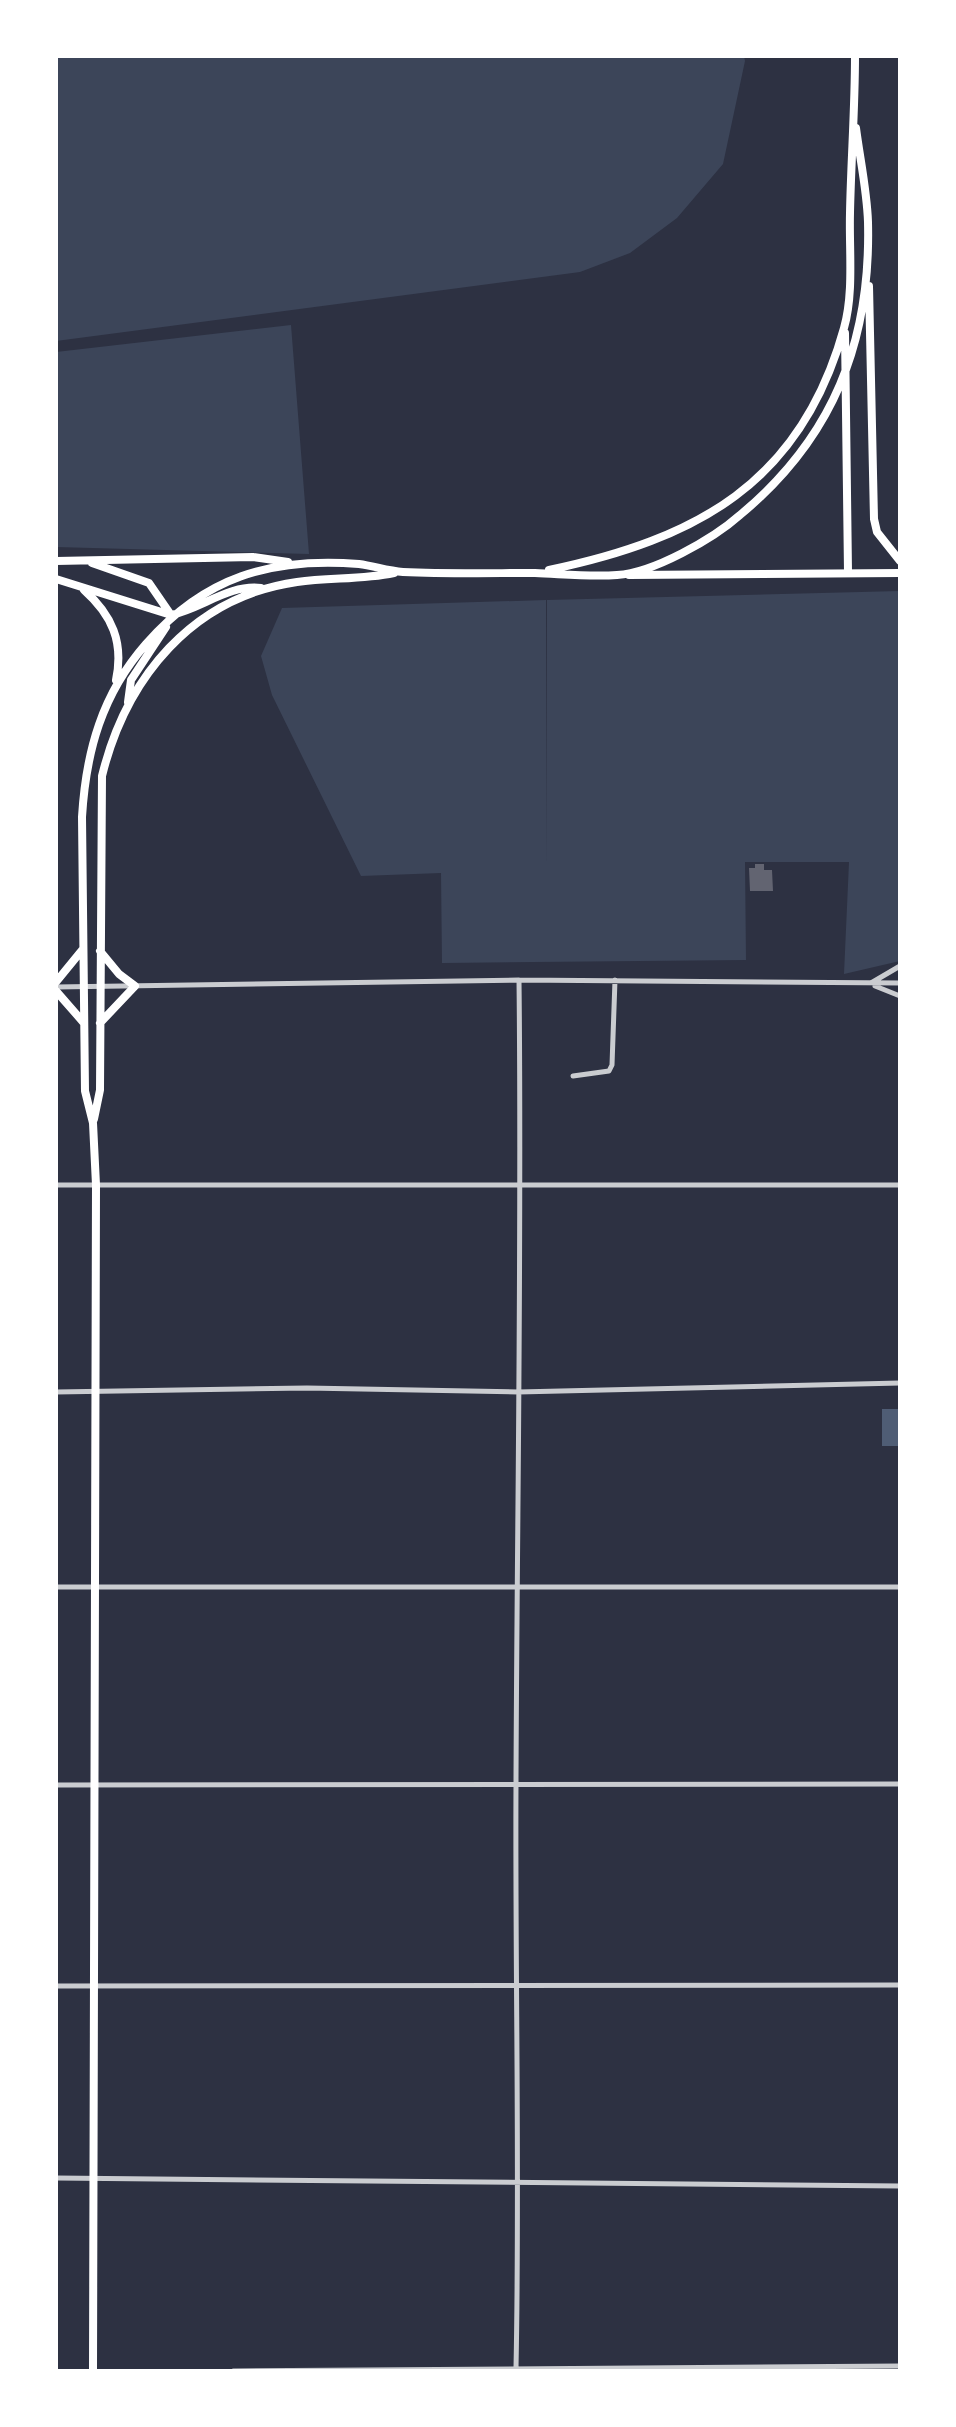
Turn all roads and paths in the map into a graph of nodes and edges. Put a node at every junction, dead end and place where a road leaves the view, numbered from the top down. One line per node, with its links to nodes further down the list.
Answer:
1 (855, 56): 2 (main road)
2 (856, 128): 3 (main road); 4 (main road)
3 (868, 221): 5 (main road); 8 (main road)
4 (844, 327): 5 (main road); 12 (main road)
5 (846, 373): 11 (main road); 14 (main road)
6 (56, 561): 7 (main road)
7 (83, 561): 9 (main road); 18 (main road)
8 (900, 561)
9 (296, 564): 10 (main road); 18 (main road)
10 (399, 572): 12 (main road); 17 (main road)
11 (848, 572): 13 (main road); 14 (main road)
12 (535, 573): 14 (main road)
13 (900, 573)
14 (620, 575)
15 (56, 579): 16 (main road)
16 (81, 587): 18 (main road); 19 (main road)
17 (265, 588): 18 (main road); 20 (main road)
18 (171, 615): 19 (main road); 20 (main road)
19 (114, 688): 21 (main road)
20 (128, 702): 22 (main road)
21 (83, 948): 28 (main road); 31 (main road)
22 (100, 951): 29 (main road); 30 (main road)
23 (900, 966): 27 (street)
24 (519, 980): 25 (street); 30 (street); 39 (street)
25 (615, 980): 27 (street); 35 (street)
26 (900, 983): 27 (street)
27 (870, 984): 32 (street)
28 (84, 986): 29 (street); 31 (street); 33 (main road)
29 (100, 986): 30 (street); 34 (main road)
30 (135, 986): 34 (main road)
31 (56, 987): 33 (main road)
32 (900, 996)
33 (84, 1023): 36 (main road)
34 (100, 1024): 36 (main road)
35 (573, 1076)
36 (93, 1123): 38 (main road)
37 (56, 1185): 38 (street)
38 (96, 1185): 39 (street); 42 (main road)
39 (522, 1185): 40 (street); 44 (street)
40 (900, 1185)
41 (900, 1383): 44 (street)
42 (94, 1391): 43 (street); 44 (street); 46 (main road)
43 (56, 1392)
44 (518, 1392): 47 (street)
45 (56, 1587): 46 (street)
46 (94, 1587): 47 (street); 52 (main road)
47 (518, 1587): 48 (street); 49 (street)
48 (900, 1587)
49 (516, 1783): 50 (street); 52 (street); 53 (street)
50 (900, 1784)
51 (56, 1785): 52 (street)
52 (93, 1785): 56 (main road)
53 (517, 1985): 54 (street); 56 (street); 59 (street)
54 (900, 1985)
55 (56, 1986): 56 (street)
56 (95, 1986): 57 (main road)
57 (93, 2177): 58 (street); 59 (street); 63 (main road)
58 (56, 2178)
59 (520, 2180): 60 (street); 62 (street)
60 (900, 2186)
61 (900, 2366): 62 (street)
62 (516, 2368): 64 (street)
63 (93, 2371)
64 (233, 2371)

